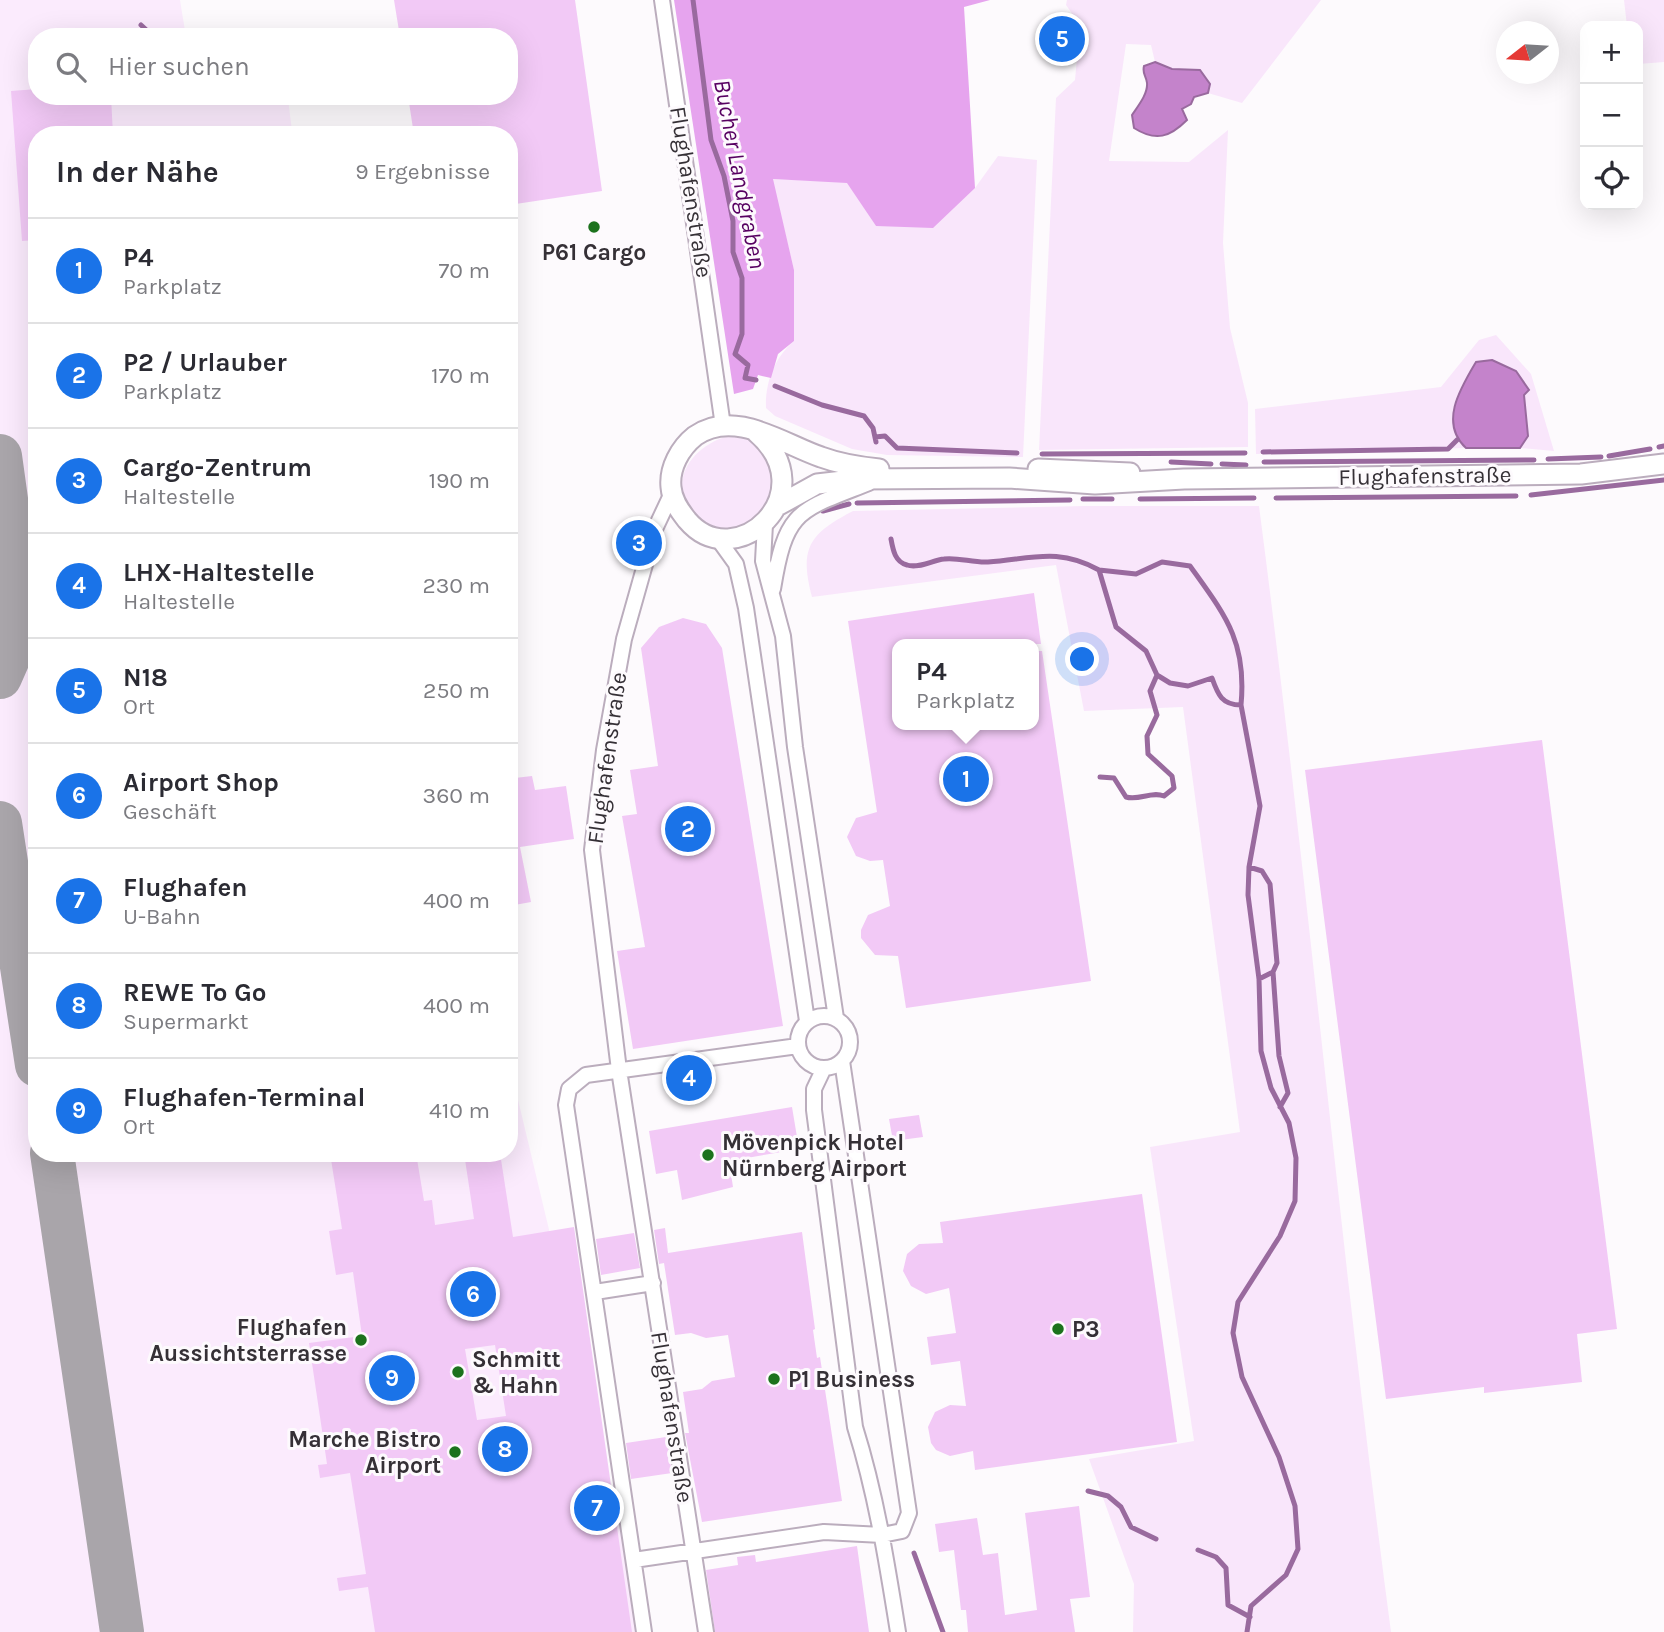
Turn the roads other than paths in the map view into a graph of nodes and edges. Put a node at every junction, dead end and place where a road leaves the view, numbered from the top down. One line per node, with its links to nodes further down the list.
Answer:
1 (662, 0): 2 (street, Flughafenstraße)
2 (723, 426): 3 (main road, Flughafenstraße); 7 (main road, Flughafenstraße)
3 (755, 432): 6 (main road, Flughafenstraße); 8 (main road)
4 (1664, 464): 6 (main road, Flughafenstraße)
5 (881, 479): 6 (main road, Flughafenstraße); 8 (main road, Flughafenstraße); 11 (street, Flughafenstraße)
6 (1184, 479)
7 (671, 495): 10 (main road); 17 (street, Flughafenstraße)
8 (779, 505): 9 (main road, Flughafenstraße)
9 (765, 524): 10 (main road); 11 (street, Flughafenstraße)
10 (718, 539): 13 (street)
11 (772, 598): 12 (street, Flughafenstraße)
12 (836, 1018): 13 (street); 15 (street, Flughafenstraße)
13 (807, 1021): 14 (street)
14 (798, 1046): 16 (street); 17 (street)
15 (842, 1060): 16 (street); 20 (street, Flughafenstraße)
16 (824, 1068): 20 (street)
17 (619, 1070): 18 (street, Flughafenstraße); 19 (street)
18 (653, 1283): 19 (street); 21 (street, Flughafenstraße)
19 (595, 1292): 22 (street)
20 (882, 1535): 21 (street); 25 (street)
21 (693, 1551): 22 (street); 24 (street, Flughafenstraße)
22 (634, 1560): 23 (street)
23 (645, 1632)
24 (706, 1632)
25 (898, 1632)

